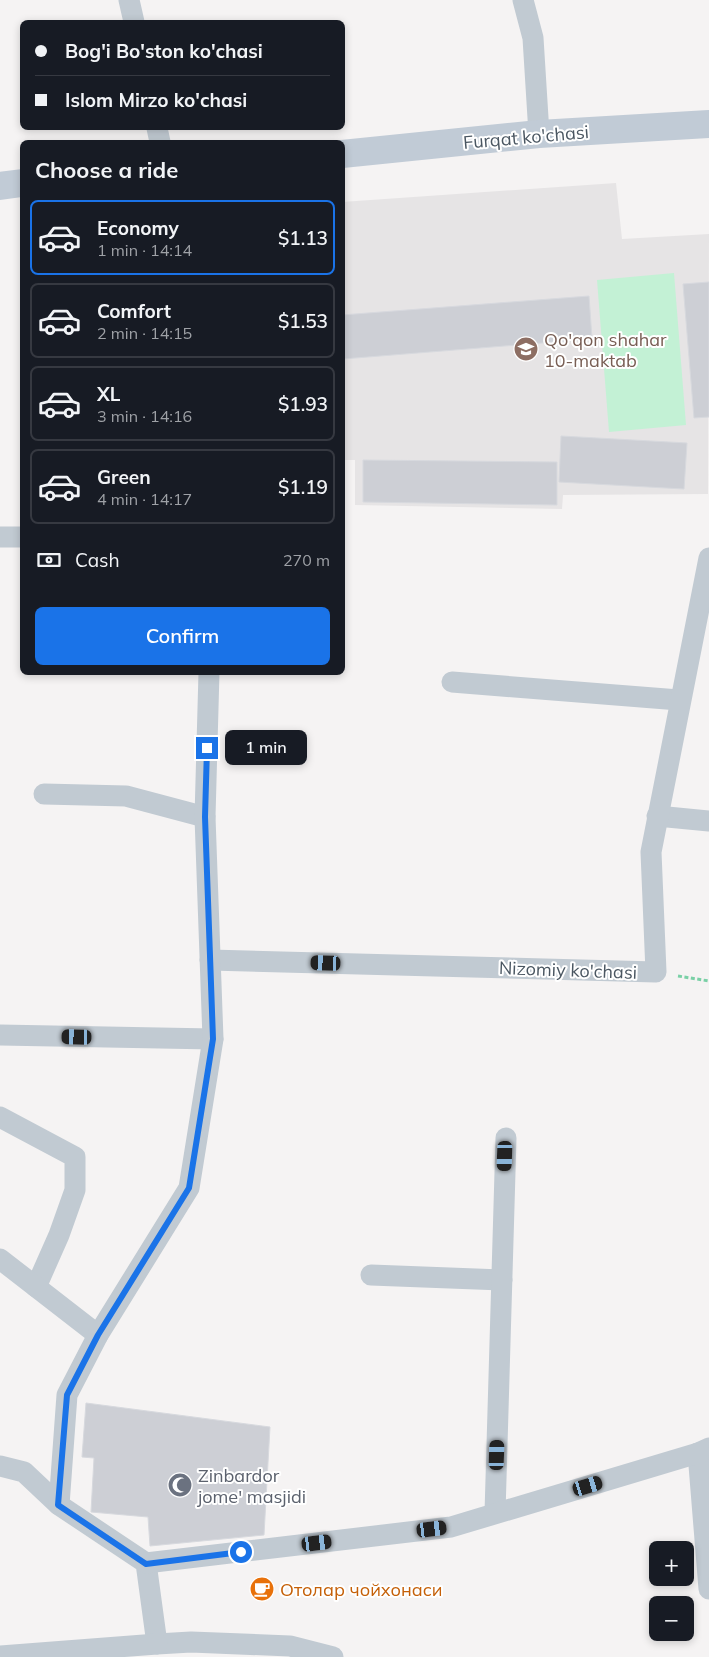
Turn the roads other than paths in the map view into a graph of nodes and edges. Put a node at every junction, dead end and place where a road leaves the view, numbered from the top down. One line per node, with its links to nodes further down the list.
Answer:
1 (129, 0): 3 (street)
2 (523, 0): 5 (street)
3 (134, 20)
4 (709, 124): 5 (main road, Furqat ko'chasi)
5 (539, 134): 6 (main road, Furqat ko'chasi)
6 (345, 154)
7 (20, 184): 8 (main road)
8 (0, 186)
9 (0, 537): 10 (street)
10 (20, 537)
11 (709, 558): 14 (street, Nizomiy ko'chasi)
12 (209, 675): 17 (street)
13 (452, 682): 14 (street)
14 (680, 700): 16 (street, Nizomiy ko'chasi)
15 (44, 794): 17 (street)
16 (658, 816): 18 (street); 19 (street, Nizomiy ko'chasi)
17 (205, 817): 19 (street)
18 (709, 820)
19 (210, 960): 21 (street)
20 (0, 1036): 21 (street)
21 (213, 1039): 28 (street)
22 (0, 1116): 27 (street)
23 (506, 1138): 26 (street)
24 (0, 1259): 27 (street)
25 (371, 1275): 26 (street)
26 (502, 1280): 32 (street)
27 (36, 1287): 28 (street)
28 (98, 1335): 31 (street)
29 (704, 1451): 32 (street); 34 (street)
30 (0, 1466): 31 (street)
31 (58, 1505): 33 (street)
32 (495, 1513): 33 (street)
33 (146, 1564): 35 (street)
34 (709, 1589)
35 (157, 1644): 36 (street); 37 (street)
36 (193, 1650): 38 (street)
37 (0, 1656)
38 (333, 1657)

